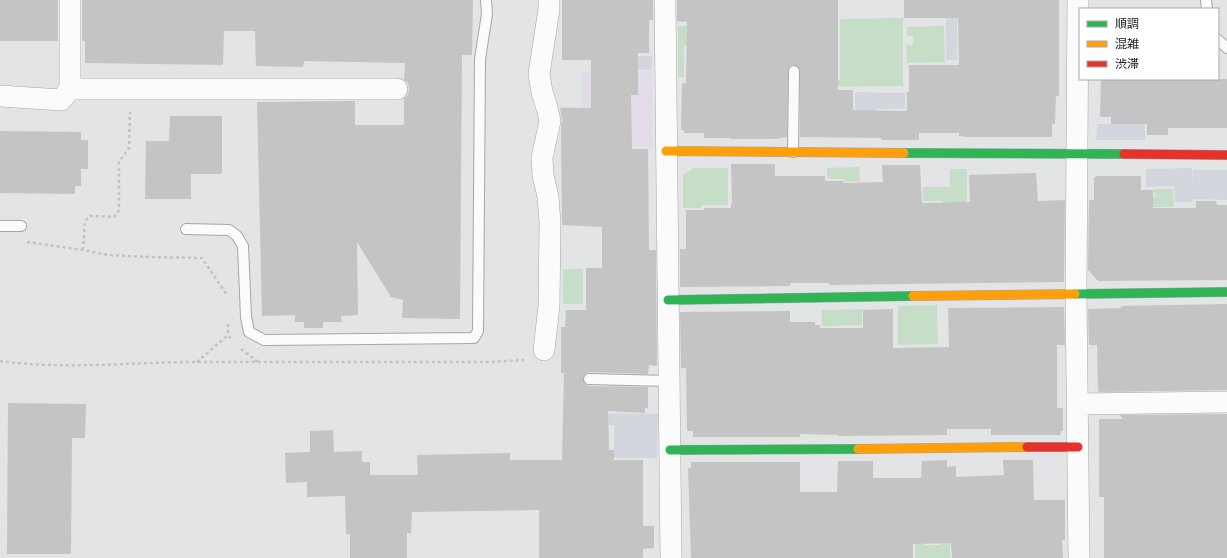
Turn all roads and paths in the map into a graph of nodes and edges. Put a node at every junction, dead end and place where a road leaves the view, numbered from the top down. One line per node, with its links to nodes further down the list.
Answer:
1 (70, 0): 9 (street)
2 (486, 0): 19 (lane)
3 (549, 0): 30 (street)
4 (665, 0): 13 (street)
5 (1078, 0): 15 (street)
6 (1219, 41): 7 (lane)
7 (1227, 48)
8 (794, 71): 14 (lane)
9 (70, 89): 10 (street); 12 (street)
10 (130, 89): 11 (street); 21 (path)
11 (398, 89)
12 (0, 96)
13 (666, 151): 14 (street); 24 (street)
14 (793, 152): 15 (street)
15 (1077, 154): 16 (street); 23 (street)
16 (1227, 156)
17 (0, 226): 18 (lane)
18 (21, 226)
19 (186, 229)
20 (24, 242): 21 (path)
21 (83, 250): 25 (path)
22 (1227, 292): 23 (street)
23 (1076, 294): 24 (street); 37 (street)
24 (668, 300): 35 (street)
25 (227, 301)
26 (228, 322): 27 (path)
27 (228, 335): 28 (path); 32 (path)
28 (233, 341)
29 (237, 346): 33 (path)
30 (544, 350): 33 (path)
31 (0, 361): 32 (path)
32 (196, 362): 33 (path)
33 (258, 362)
34 (588, 379): 35 (lane)
35 (669, 381): 39 (street)
36 (1227, 402): 37 (street)
37 (1078, 404): 38 (street)
38 (1078, 447): 39 (street); 41 (street)
39 (670, 450): 40 (street)
40 (671, 558)
41 (1079, 558)

